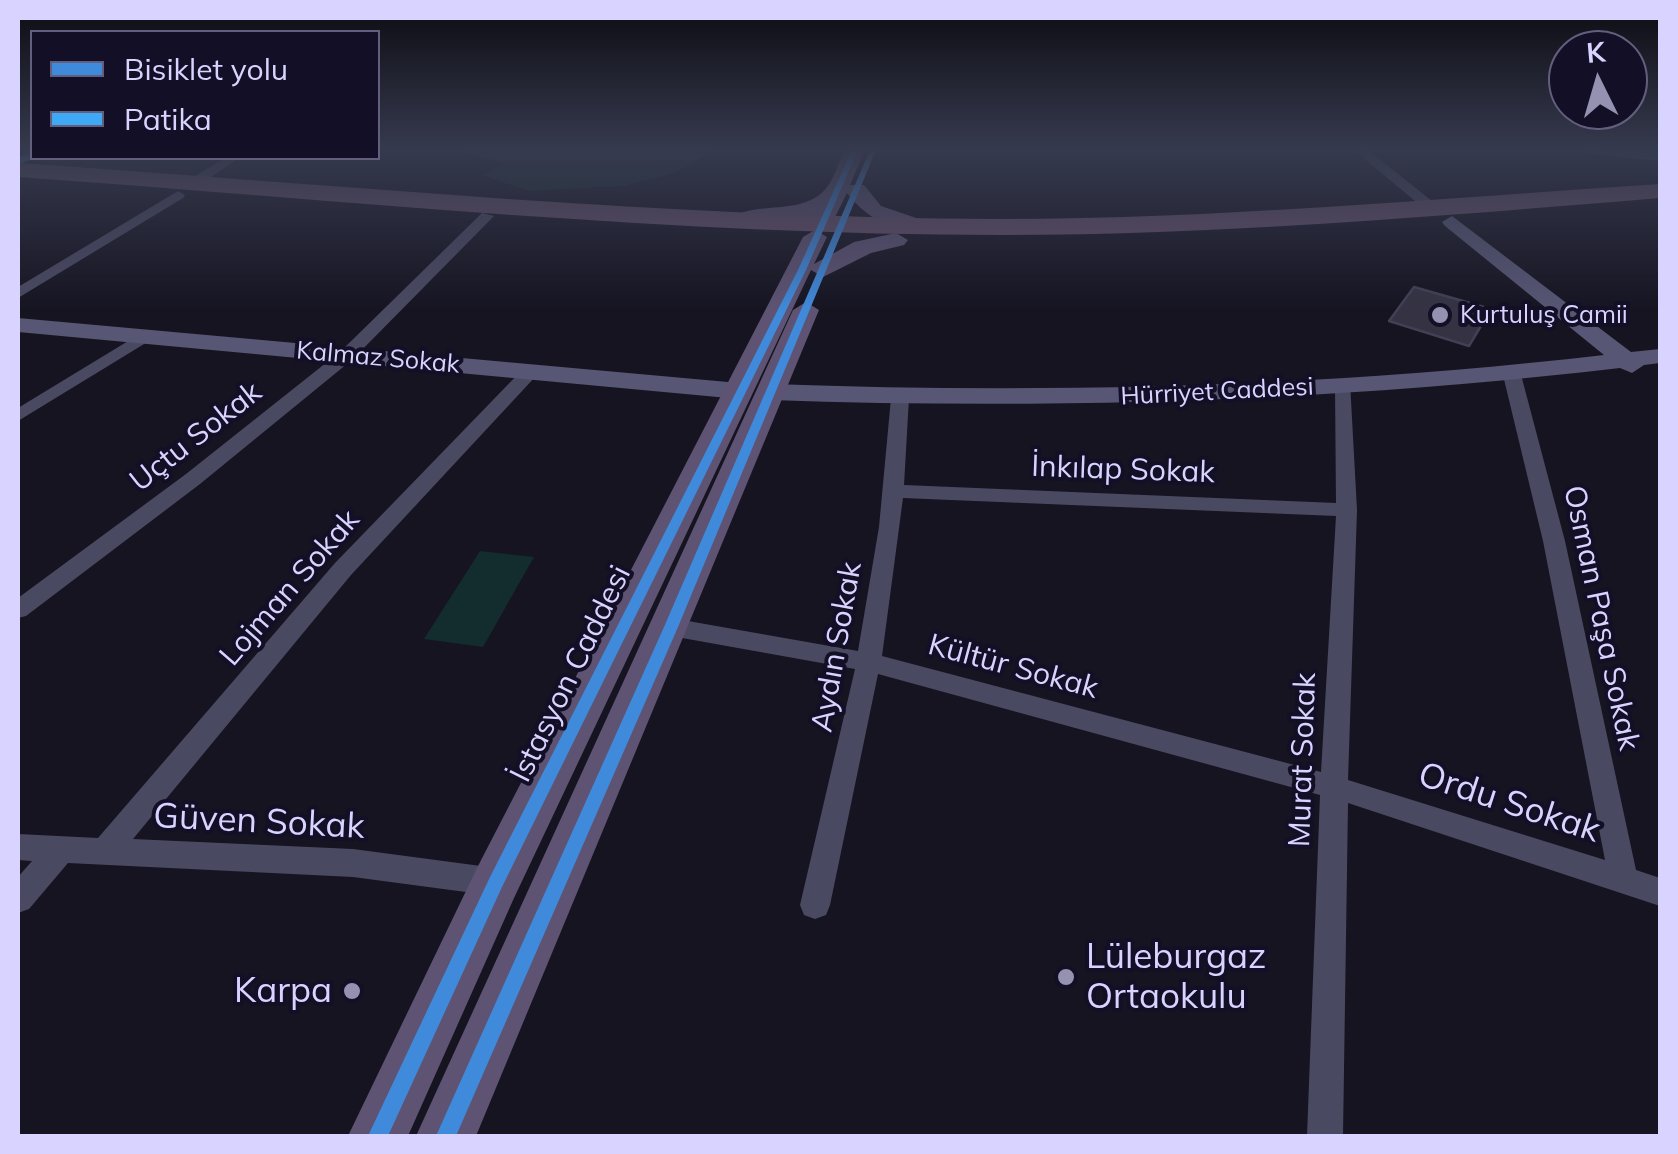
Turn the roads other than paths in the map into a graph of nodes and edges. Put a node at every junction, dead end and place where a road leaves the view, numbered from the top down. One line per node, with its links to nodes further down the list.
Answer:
1 (162, 204): 16 (street)
2 (352, 204): 11 (highway)
3 (408, 204): 12 (highway)
4 (820, 204): 12 (main road)
5 (840, 204): 13 (main road, İstasyon Caddesi)
6 (862, 204): 14 (main road)
7 (1428, 204): 10 (street)
8 (1548, 204): 10 (highway)
9 (1660, 208): 10 (highway)
10 (1442, 215): 14 (highway); 21 (street)
11 (487, 216): 12 (highway); 19 (street, Uçtu Sokak)
12 (738, 226): 13 (highway); 15 (main road)
13 (829, 231): 14 (highway); 15 (main road, İstasyon Caddesi)
14 (906, 233): 15 (main road)
15 (797, 258): 26 (main road, İstasyon Caddesi)
16 (18, 293)
17 (18, 326): 18 (street, Kalmaz Sokak)
18 (144, 336): 19 (street, Kalmaz Sokak); 28 (street)
19 (347, 354): 23 (street, Kalmaz Sokak); 31 (street, Uçtu Sokak)
20 (1660, 356): 21 (street, Hürriyet Caddesi)
21 (1621, 360): 22 (street, Hürriyet Caddesi); 24 (street)
22 (1511, 371): 25 (street, Hürriyet Caddesi); 39 (street, Osman Paşa Sokak)
23 (530, 372): 26 (street, Kalmaz Sokak); 38 (street, Lojman Sokak)
24 (1660, 375)
25 (1344, 386): 27 (street, Hürriyet Caddesi); 30 (street, Murat Sokak)
26 (755, 391): 27 (street, Hürriyet Caddesi); 32 (main road, İstasyon Caddesi); 33 (main road, İstasyon Caddesi)
27 (900, 398): 29 (street, Aydın Sokak)
28 (18, 416)
29 (896, 491): 30 (street, İnkılap Sokak); 34 (street, Aydın Sokak)
30 (1346, 510): 35 (street, Murat Sokak)
31 (18, 610)
32 (626, 620): 33 (main road); 40 (main road, İstasyon Caddesi)
33 (671, 626): 34 (street, Kültür Sokak); 42 (main road, İstasyon Caddesi)
34 (870, 662): 35 (street, Kültür Sokak); 44 (street, Aydın Sokak)
35 (1334, 787): 39 (street, Ordu Sokak); 47 (street, Murat Sokak)
36 (18, 847): 37 (street, Güven Sokak)
37 (61, 849): 38 (street, Güven Sokak); 43 (street)
38 (105, 851): 40 (street, Güven Sokak)
39 (1622, 880): 41 (street, Ordu Sokak)
40 (496, 882): 42 (main road); 45 (main road, İstasyon Caddesi)
41 (1660, 892)
42 (553, 893): 46 (main road, İstasyon Caddesi)
43 (18, 899)
44 (814, 905)
45 (378, 1136)
46 (446, 1136)
47 (1325, 1136)

